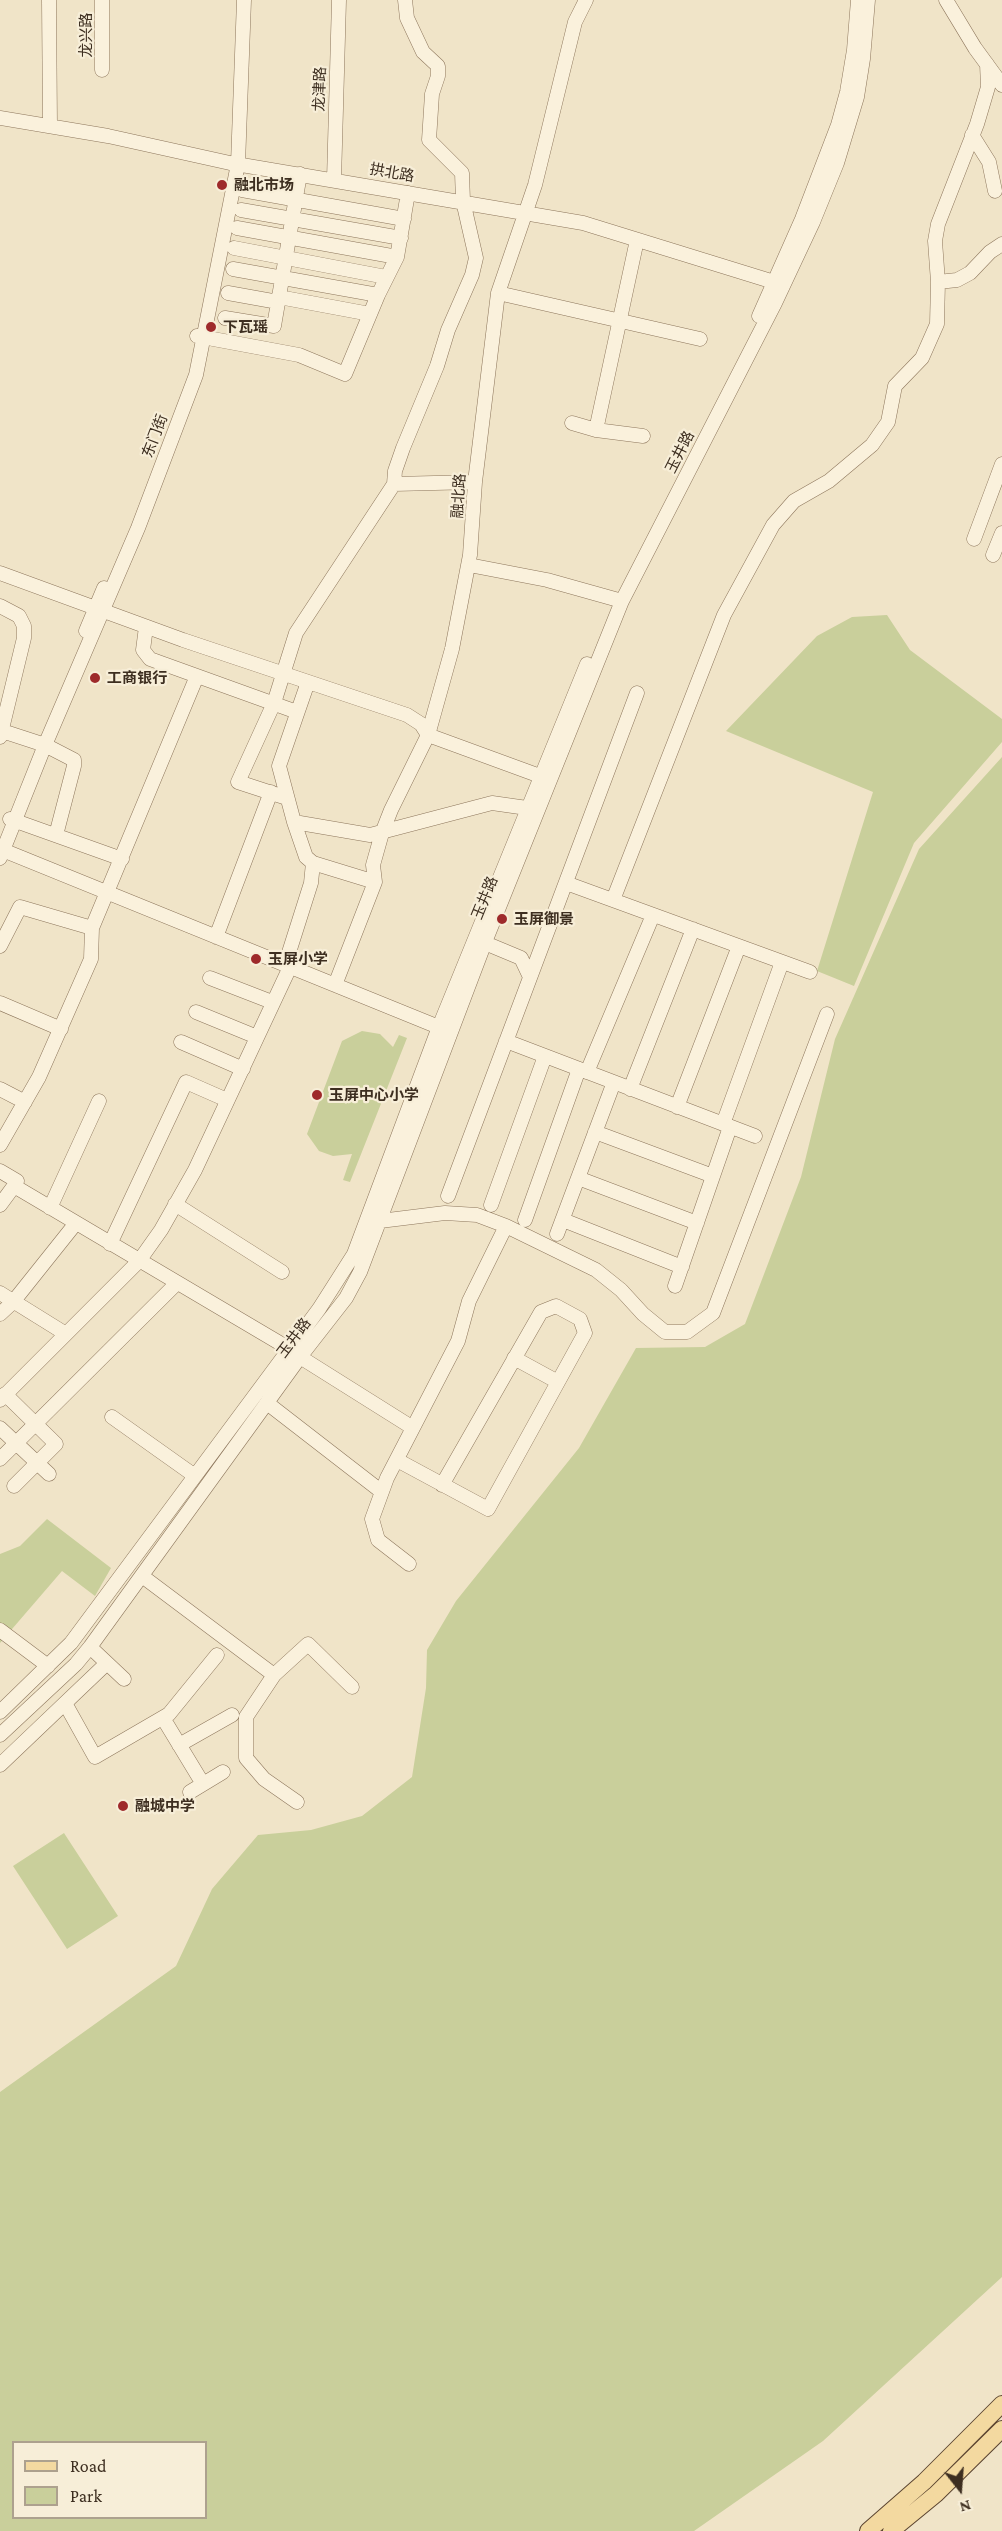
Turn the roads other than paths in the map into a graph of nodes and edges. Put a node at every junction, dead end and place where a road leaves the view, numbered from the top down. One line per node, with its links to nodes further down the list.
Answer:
1 (49, 0): 15 (street)
2 (102, 0): 12 (street, 龙兴路)
3 (236, 0): 17 (street, 东门街)
4 (244, 0): 17 (street, 东门街)
5 (339, 0): 19 (street, 龙津路)
6 (405, 0): 24 (street)
7 (586, 0): 26 (street, 融北路)
8 (858, 0): 40 (street, 玉井路)
9 (868, 0): 62 (street, 玉井路)
10 (946, 0): 11 (street)
11 (987, 64): 13 (street); 16 (street)
12 (102, 70)
13 (1002, 85)
14 (0, 118): 15 (street, 拱北路)
15 (50, 126): 17 (street, 拱北路)
16 (972, 135): 21 (street); 41 (street)
17 (234, 163): 18 (street, 拱北路); 49 (street, 东门街)
18 (300, 174): 19 (street, 拱北路); 23 (street)
19 (334, 180): 22 (street, 拱北路)
20 (242, 190): 23 (street)
21 (996, 191)
22 (408, 192): 24 (street, 拱北路); 28 (street)
23 (296, 200): 27 (street); 28 (street)
24 (463, 201): 26 (street, 拱北路); 56 (street)
25 (241, 210): 27 (street)
26 (526, 211): 32 (street, 拱北路); 43 (street, 融北路)
27 (292, 219): 30 (street); 31 (street)
28 (404, 219): 31 (street)
29 (237, 228): 30 (street)
30 (289, 237): 35 (street); 36 (street)
31 (401, 238): 35 (street)
32 (637, 240): 40 (street, 拱北路); 48 (street)
33 (1002, 244): 41 (street)
34 (234, 248): 36 (street)
35 (397, 257): 38 (street)
36 (286, 258): 38 (street); 39 (street)
37 (233, 268): 39 (street)
38 (386, 277): 44 (street)
39 (282, 278): 44 (street); 45 (street)
40 (774, 282): 62 (street, 玉井路)
41 (938, 282): 89 (street)
42 (228, 293): 45 (street)
43 (498, 293): 48 (street); 55 (street, 融北路)
44 (378, 295): 46 (street)
45 (279, 300): 46 (street); 47 (street)
46 (370, 314): 49 (street)
47 (225, 318)
48 (619, 321): 50 (street); 52 (street)
49 (200, 336): 64 (street, 东门街)
50 (700, 339)
51 (572, 423): 52 (street)
52 (596, 430): 53 (street)
53 (643, 436)
54 (1002, 464): 58 (street)
55 (475, 482): 56 (street); 60 (street, 融北路)
56 (394, 484): 66 (street)
57 (1002, 533): 59 (street)
58 (974, 539)
59 (993, 555)
60 (469, 565): 62 (street); 73 (street, 融北路)
61 (0, 573): 64 (street)
62 (619, 599): 75 (street, 玉井路); 94 (street, 玉井路)
63 (0, 606): 72 (street)
64 (100, 609): 65 (street); 74 (street, 东门街)
65 (146, 627): 66 (street); 67 (street)
66 (283, 675): 68 (street); 70 (street)
67 (197, 676): 70 (street); 84 (street)
68 (308, 682): 71 (street); 73 (street)
69 (637, 693): 87 (street)
70 (274, 703): 71 (street); 76 (street)
71 (297, 712): 77 (street)
72 (1, 734): 74 (street)
73 (429, 735): 75 (street); 81 (street, 融北路)
74 (41, 743): 79 (street, 东门街); 82 (street)
75 (540, 776): 78 (street, 玉井路)
76 (271, 792): 77 (street); 93 (street)
77 (287, 798): 80 (street)
78 (527, 808): 81 (street); 109 (street, 玉井路)
79 (13, 820): 82 (street); 83 (street, 东门街)
80 (294, 822): 81 (street); 85 (street)
81 (382, 833): 86 (street, 融北路)
82 (56, 835): 84 (street)
83 (1, 850): 88 (street)
84 (122, 859): 88 (street)
85 (313, 863): 86 (street); 99 (street)
86 (375, 882): 103 (street, 融北路)
87 (566, 883): 89 (street); 95 (street)
88 (107, 893): 91 (street); 93 (street)
89 (613, 900): 90 (street)
90 (653, 915): 92 (street); 115 (street)
91 (92, 928): 96 (street); 108 (street)
92 (693, 929): 97 (street); 118 (street)
93 (216, 937): 99 (street)
94 (486, 940): 95 (street); 101 (street); 109 (street, 玉井路)
95 (542, 944): 101 (street)
96 (0, 946)
97 (739, 946): 98 (street); 122 (street)
98 (782, 962): 100 (street); 123 (street)
99 (287, 966): 103 (street); 105 (street)
100 (810, 972)
101 (530, 977): 111 (street)
102 (210, 978): 105 (street)
103 (335, 985): 109 (street)
104 (0, 1002): 108 (street)
105 (272, 1002): 110 (street)
106 (196, 1012): 110 (street)
107 (827, 1014): 141 (street)
108 (61, 1029): 121 (street)
109 (445, 1029): 138 (street, 玉井路); 152 (street, 玉井路)
110 (258, 1037): 114 (street)
111 (506, 1041): 113 (street); 131 (street)
112 (181, 1042): 114 (street)
113 (545, 1056): 115 (street); 134 (street)
114 (243, 1069): 119 (street)
115 (583, 1071): 116 (street); 136 (street)
116 (614, 1083): 118 (street); 124 (street)
117 (0, 1089): 121 (street)
118 (630, 1089): 122 (street)
119 (227, 1100): 132 (street); 143 (street)
120 (99, 1101): 135 (street)
121 (25, 1102): 126 (street)
122 (677, 1107): 123 (street)
123 (727, 1126): 125 (street); 128 (street)
124 (596, 1132): 128 (street); 129 (street)
125 (755, 1136)
126 (2, 1137)
127 (0, 1171): 130 (street)
128 (713, 1176): 140 (street)
129 (578, 1178): 137 (street); 140 (street)
130 (14, 1186): 133 (street); 135 (street)
131 (448, 1196)
132 (176, 1204): 144 (street); 146 (street)
133 (0, 1205)
134 (491, 1205)
135 (50, 1208): 139 (street)
136 (525, 1220)
137 (562, 1220): 142 (street); 145 (street)
138 (380, 1221): 141 (street); 153 (street, 玉井路)
139 (76, 1223): 143 (street); 150 (street)
140 (697, 1223): 145 (street)
141 (506, 1226): 161 (street)
142 (557, 1234)
143 (110, 1244): 144 (street)
144 (139, 1261): 147 (street); 151 (street)
145 (682, 1267): 148 (street)
146 (282, 1272)
147 (177, 1283): 152 (street); 159 (street)
148 (675, 1286)
149 (0, 1293): 151 (street)
150 (0, 1314)
151 (66, 1334): 156 (street)
152 (288, 1348): 167 (street, 玉井路)
153 (300, 1357): 157 (street, 玉井路); 161 (street)
154 (514, 1358): 155 (street); 155 (street); 168 (street)
155 (558, 1382): 168 (street)
156 (3, 1397): 159 (street)
157 (267, 1403): 170 (street); 172 (street, 玉井路)
158 (112, 1417): 167 (street)
159 (36, 1424): 162 (street); 165 (street)
160 (0, 1428): 162 (street)
161 (413, 1428): 164 (street)
162 (16, 1443): 163 (street); 165 (street)
163 (0, 1459)
164 (397, 1460): 168 (street); 170 (street)
165 (37, 1463): 166 (street); 169 (street)
166 (49, 1474)
167 (195, 1476): 177 (street, 玉井路)
168 (442, 1485)
169 (14, 1486)
170 (382, 1492): 171 (street)
171 (410, 1564)
172 (142, 1576): 174 (street, 玉井路); 178 (street)
173 (0, 1630): 177 (street)
174 (90, 1647): 176 (street); 185 (street, 玉井路)
175 (217, 1655): 184 (street)
176 (106, 1664): 179 (street); 181 (street)
177 (48, 1666): 182 (street, 玉井路)
178 (274, 1675): 180 (street); 189 (street)
179 (124, 1679)
180 (352, 1687)
181 (66, 1705): 184 (street); 187 (street)
182 (0, 1712)
183 (232, 1715): 186 (street)
184 (163, 1718): 186 (street)
185 (0, 1735)
186 (179, 1745): 188 (street)
187 (0, 1766)
188 (224, 1772)
189 (297, 1802)
190 (1002, 2404): 192 (main road)
191 (1002, 2429): 193 (main road)
192 (868, 2531)
193 (891, 2531)

